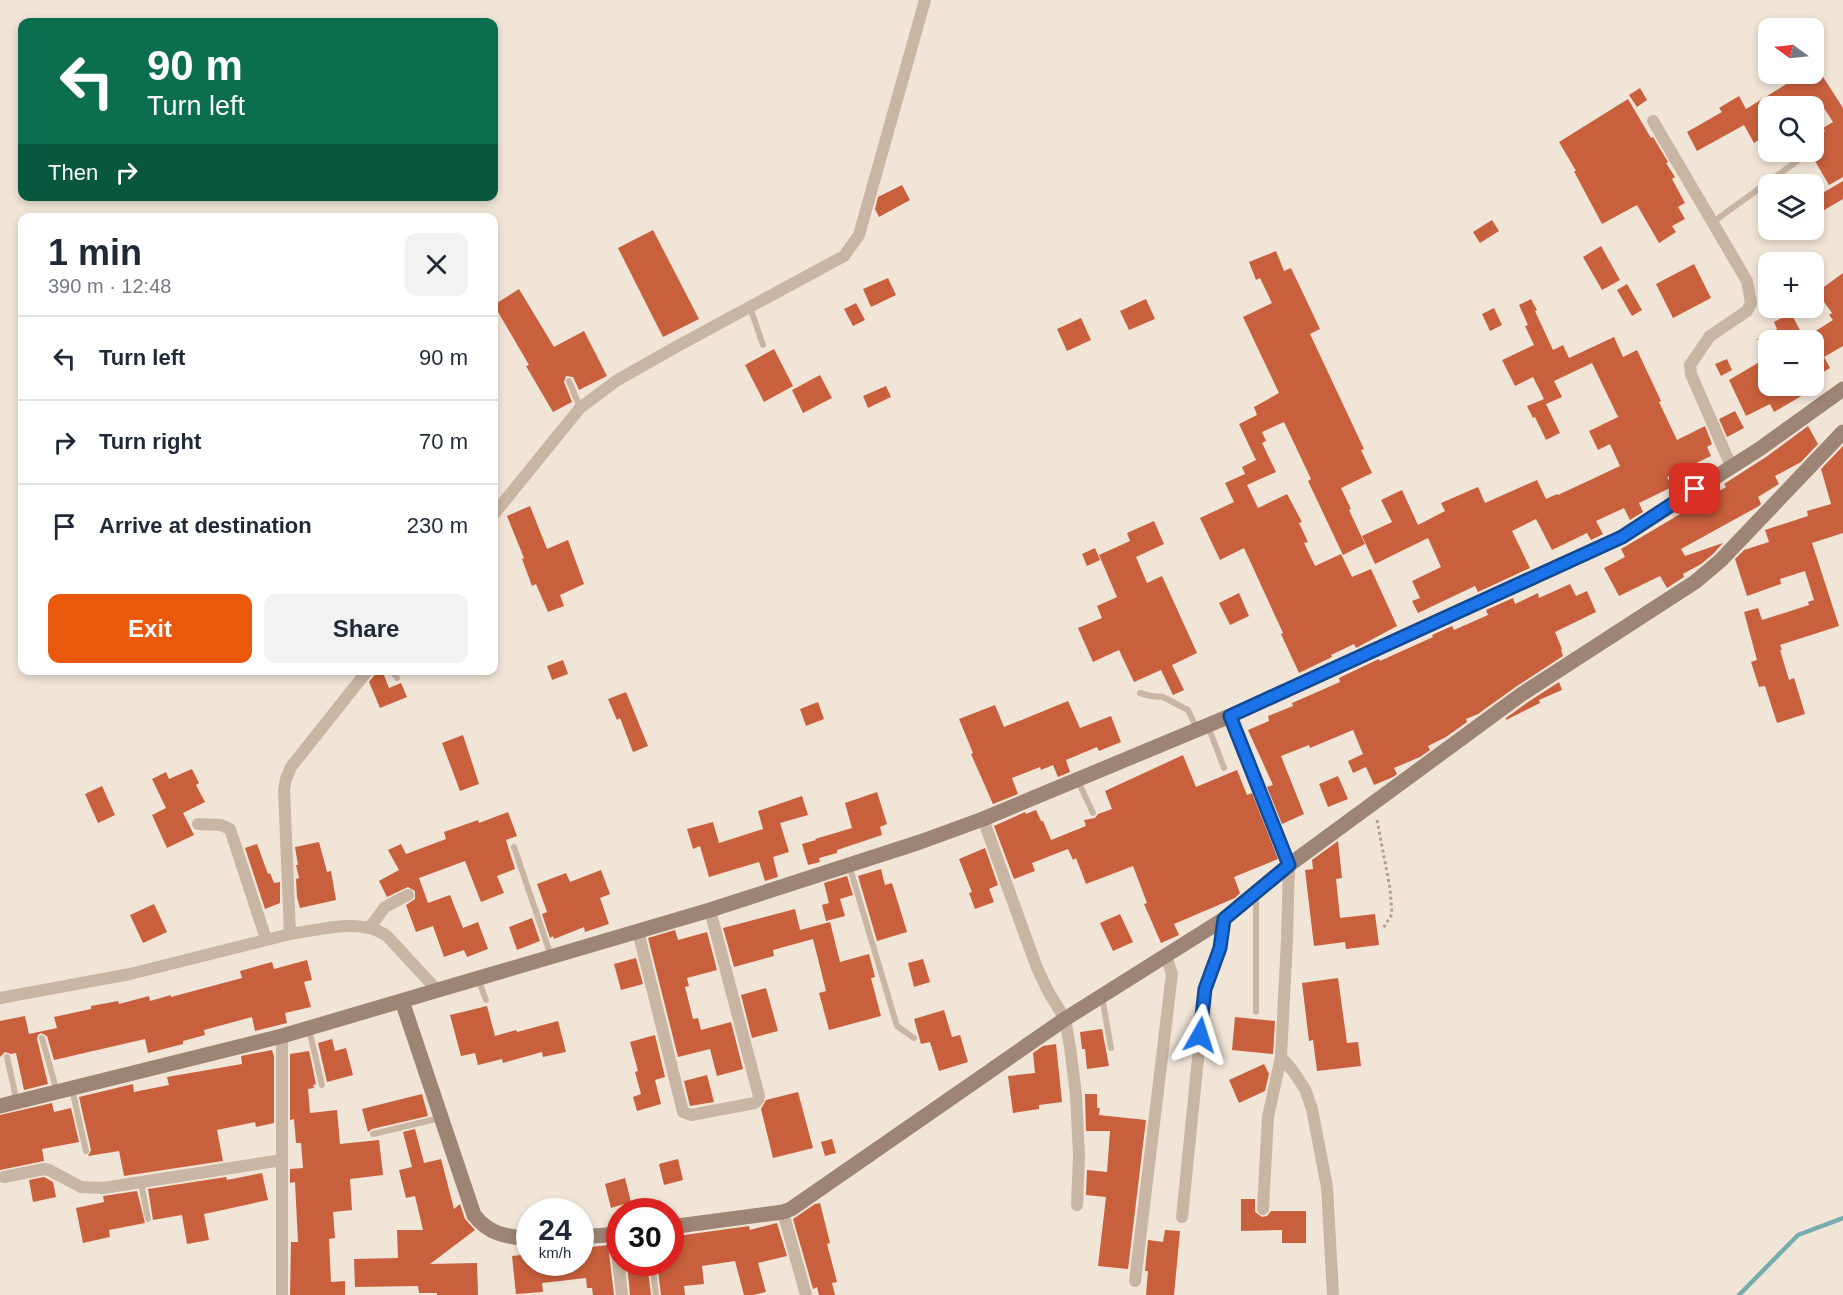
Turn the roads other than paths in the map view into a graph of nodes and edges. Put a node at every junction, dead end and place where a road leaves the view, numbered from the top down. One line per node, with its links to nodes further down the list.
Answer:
1 (925, 0): 5 (street)
2 (1653, 121): 4 (street)
3 (1796, 162): 4 (lane)
4 (1712, 222): 11 (street)
5 (750, 307): 6 (lane); 9 (street)
6 (763, 345)
7 (570, 381): 9 (lane)
8 (1843, 389): 11 (main road)
9 (580, 408): 12 (street)
10 (1843, 432): 26 (main road)
11 (1731, 466): 17 (main road)
12 (498, 509)
13 (364, 675): 33 (street)
14 (395, 675): 15 (lane)
15 (397, 678)
16 (1140, 693): 18 (lane)
17 (1230, 716): 18 (main road); 26 (street)
18 (1202, 727): 19 (lane); 20 (main road)
19 (1224, 768)
20 (1077, 780): 21 (lane); 22 (main road)
21 (1093, 813)
22 (983, 819): 25 (main road); 44 (street)
23 (198, 824): 34 (street)
24 (514, 847): 36 (lane)
25 (849, 865): 29 (main road); 48 (lane)
26 (1289, 865): 27 (main road); 51 (street)
27 (1256, 892): 30 (main road); 43 (lane)
28 (408, 895): 31 (street)
29 (710, 910): 32 (main road); 32 (street)
30 (1224, 919): 35 (main road); 65 (street)
31 (370, 927): 33 (street); 38 (street)
32 (638, 931): 36 (main road)
33 (290, 934): 34 (street)
34 (266, 939): 40 (street)
35 (1166, 956): 39 (main road); 71 (street)
36 (551, 957): 37 (main road)
37 (477, 978): 38 (main road); 41 (lane)
38 (438, 990): 42 (main road)
39 (1102, 996): 44 (main road); 49 (lane)
40 (0, 998)
41 (486, 1000)
42 (402, 1001): 45 (main road); 56 (main road)
43 (1256, 1012)
44 (1065, 1019): 62 (street); 64 (main road)
45 (309, 1028): 46 (main road); 52 (lane)
46 (282, 1036): 53 (main road); 59 (street)
47 (42, 1038): 53 (lane)
48 (914, 1038)
49 (1111, 1048)
50 (7, 1057): 54 (lane)
51 (1281, 1057): 63 (street); 76 (street)
52 (322, 1084)
53 (64, 1090): 54 (main road); 58 (lane)
54 (17, 1102): 55 (main road)
55 (0, 1106)
56 (441, 1118): 57 (lane); 68 (main road)
57 (373, 1134)
58 (86, 1151)
59 (282, 1160): 61 (street); 72 (street)
60 (4, 1177): 61 (street)
61 (140, 1182): 66 (lane)
62 (1077, 1205)
63 (1263, 1209)
64 (783, 1212): 67 (main road); 75 (street)
65 (1182, 1217)
66 (148, 1219)
67 (684, 1225)
68 (516, 1237)
69 (620, 1276): 73 (street)
70 (653, 1276): 74 (lane)
71 (1135, 1281)
72 (282, 1295)
73 (622, 1295)
74 (656, 1295)
75 (806, 1295)
76 (1333, 1295)

